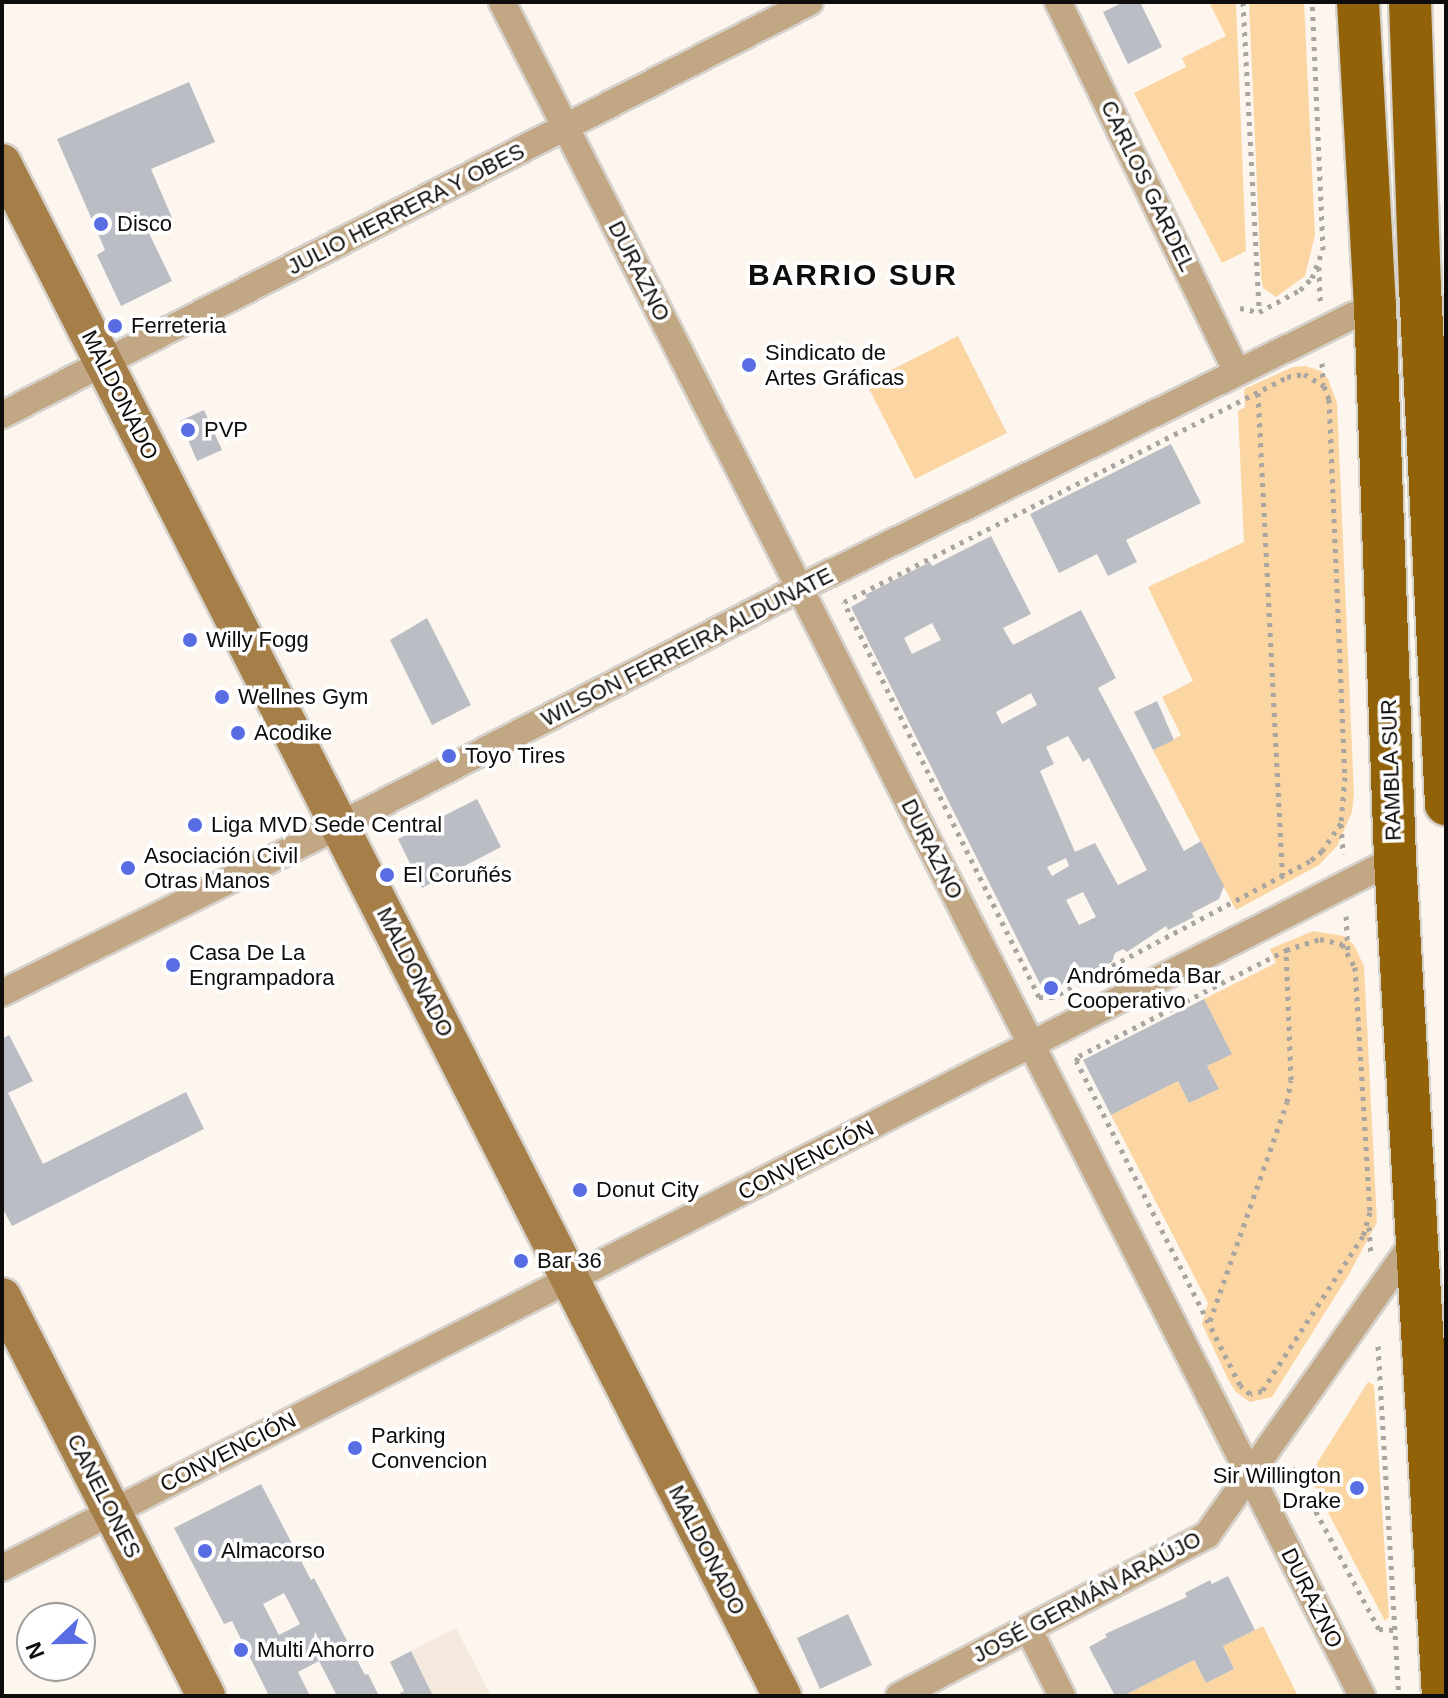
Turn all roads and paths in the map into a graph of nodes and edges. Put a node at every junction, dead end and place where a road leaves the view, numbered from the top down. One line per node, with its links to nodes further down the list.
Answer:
1 (502, 2): 8 (street, DURAZNO)
2 (810, 2): 8 (street, JULIO HERRERA Y OBES)
3 (1058, 2): 14 (street, CARLOS GARDEL)
4 (1243, 2): 12 (path)
5 (1312, 2): 12 (path)
6 (1358, 2): 11 (main road, RAMBLA SUR)
7 (1410, 2): 18 (main road)
8 (566, 127): 13 (street, JULIO HERRERA Y OBES); 17 (street, DURAZNO)
9 (2, 163): 13 (street, MALDONADO)
10 (1232, 300): 12 (path)
11 (1375, 305): 14 (street, WILSON FERREIRA ALDUNATE); 20 (main road, RAMBLA SUR)
12 (1259, 312)
13 (104, 363): 16 (street, JULIO HERRERA Y OBES); 19 (street, MALDONADO)
14 (1236, 371): 17 (street, WILSON FERREIRA ALDUNATE)
15 (1258, 392): 21 (path); 21 (path); 21 (path)
16 (2, 415)
17 (798, 589): 19 (street, WILSON FERREIRA ALDUNATE); 24 (street, DURAZNO)
18 (1446, 804)
19 (340, 825): 23 (street, WILSON FERREIRA ALDUNATE); 27 (street, MALDONADO)
20 (1395, 859): 24 (street, CONVENCIÓN); 26 (main road, RAMBLA SUR)
21 (1282, 875)
22 (1286, 950): 25 (path); 30 (path); 30 (path)
23 (2, 993)
24 (1033, 1045): 27 (street, CONVENCIÓN); 33 (street, DURAZNO)
25 (1369, 1222): 29 (path); 31 (path)
26 (1418, 1236): 29 (street, JOSÉ GERMÁN ARAÚJO); 44 (main road, RAMBLA SUR)
27 (570, 1279): 34 (street, CONVENCIÓN); 39 (street, MALDONADO)
28 (2, 1297): 34 (street, CANELONES)
29 (1374, 1299): 32 (street, JOSÉ GERMÁN ARAÚJO); 37 (path)
30 (1209, 1322): 31 (path)
31 (1250, 1394): 32 (path)
32 (1275, 1438): 33 (street, JOSÉ GERMÁN ARAÚJO); 37 (path)
33 (1251, 1474): 36 (street, JOSÉ GERMÁN ARAÚJO); 42 (street, DURAZNO)
34 (111, 1511): 35 (street, CONVENCIÓN); 38 (street, CANELONES)
35 (2, 1568)
36 (1029, 1630): 40 (street, JOSÉ GERMÁN ARAÚJO); 41 (street)
37 (1394, 1630): 43 (path)
38 (206, 1696)
39 (782, 1696)
40 (899, 1696)
41 (1062, 1696)
42 (1362, 1696)
43 (1399, 1696)
44 (1443, 1696)

